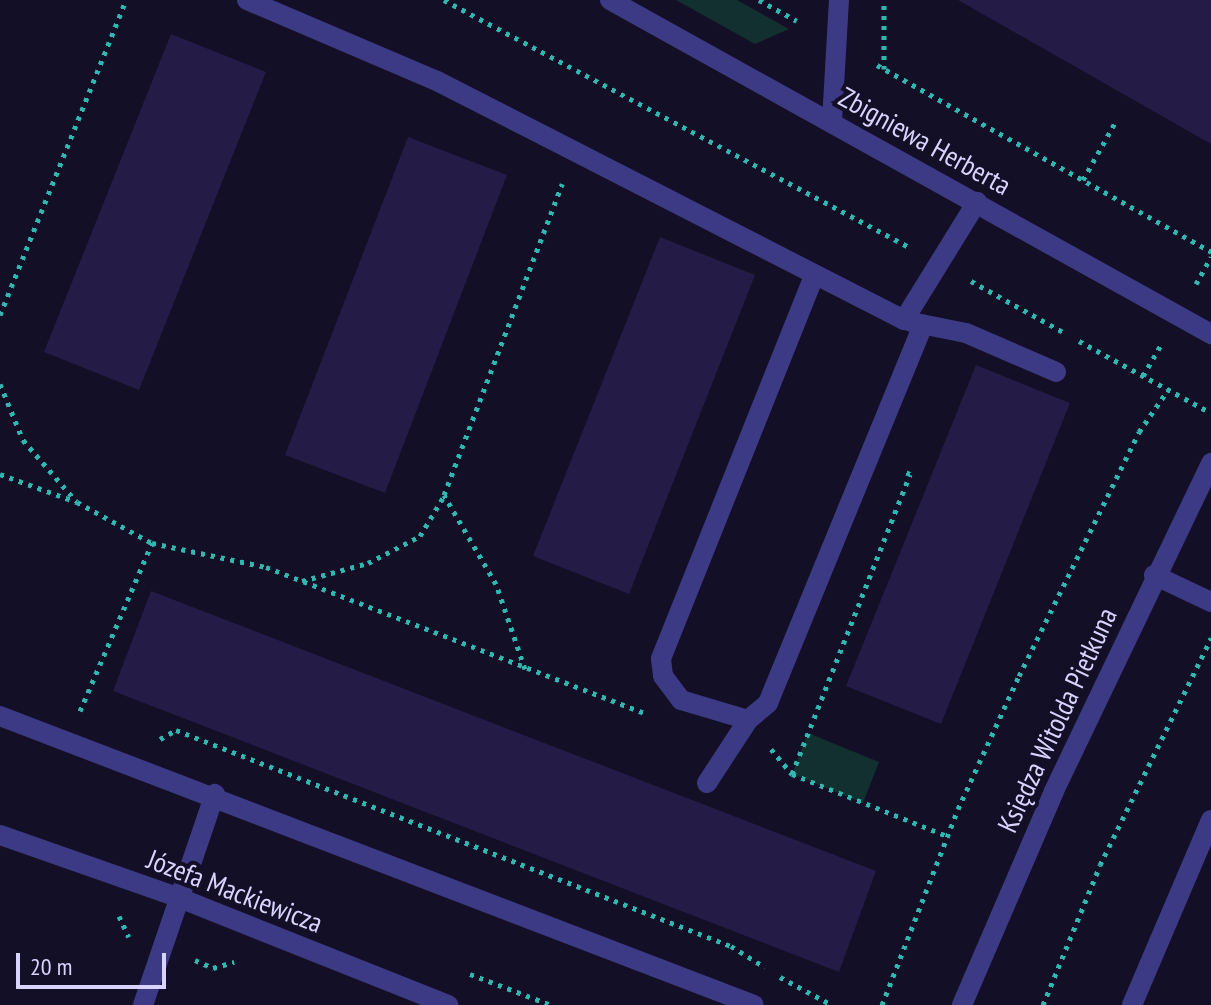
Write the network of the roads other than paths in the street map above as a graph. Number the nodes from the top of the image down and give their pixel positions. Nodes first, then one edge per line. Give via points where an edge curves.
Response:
1 (247, 0) edge
2 (610, 0) edge
3 (839, 0) edge
4 (832, 121) junction
5 (977, 202) junction
6 (814, 276) junction
7 (914, 322) junction
8 (1211, 334) edge
9 (1056, 372) dead end
10 (1211, 463) edge
11 (1154, 575) junction
12 (1211, 602) edge
13 (0, 716) edge
14 (748, 720) junction
15 (707, 783) dead end
16 (215, 794) junction
17 (1211, 820) edge
18 (0, 835) edge
19 (177, 897) junction
20 (143, 1005) edge
21 (448, 1005) edge
22 (754, 1005) edge
23 (962, 1005) edge
24 (1132, 1005) edge

1 - 6 street via 437,81
2 - 4 street, Zbigniewa Herberta
3 - 4 street
4 - 5 street, Zbigniewa Herberta
5 - 7 street
5 - 8 street, Zbigniewa Herberta
6 - 7 street
6 - 14 street via 661,659 663,676 681,700
7 - 9 street via 966,333
7 - 14 street via 869,457 768,703
10 - 11 street, Księdza Witolda Pietkuna
11 - 12 street
11 - 23 street, Księdza Witolda Pietkuna
13 - 16 street
14 - 15 street
16 - 19 street
16 - 22 street
17 - 24 street
18 - 19 street, Józefa Mackiewicza
19 - 20 street
19 - 21 street, Józefa Mackiewicza

